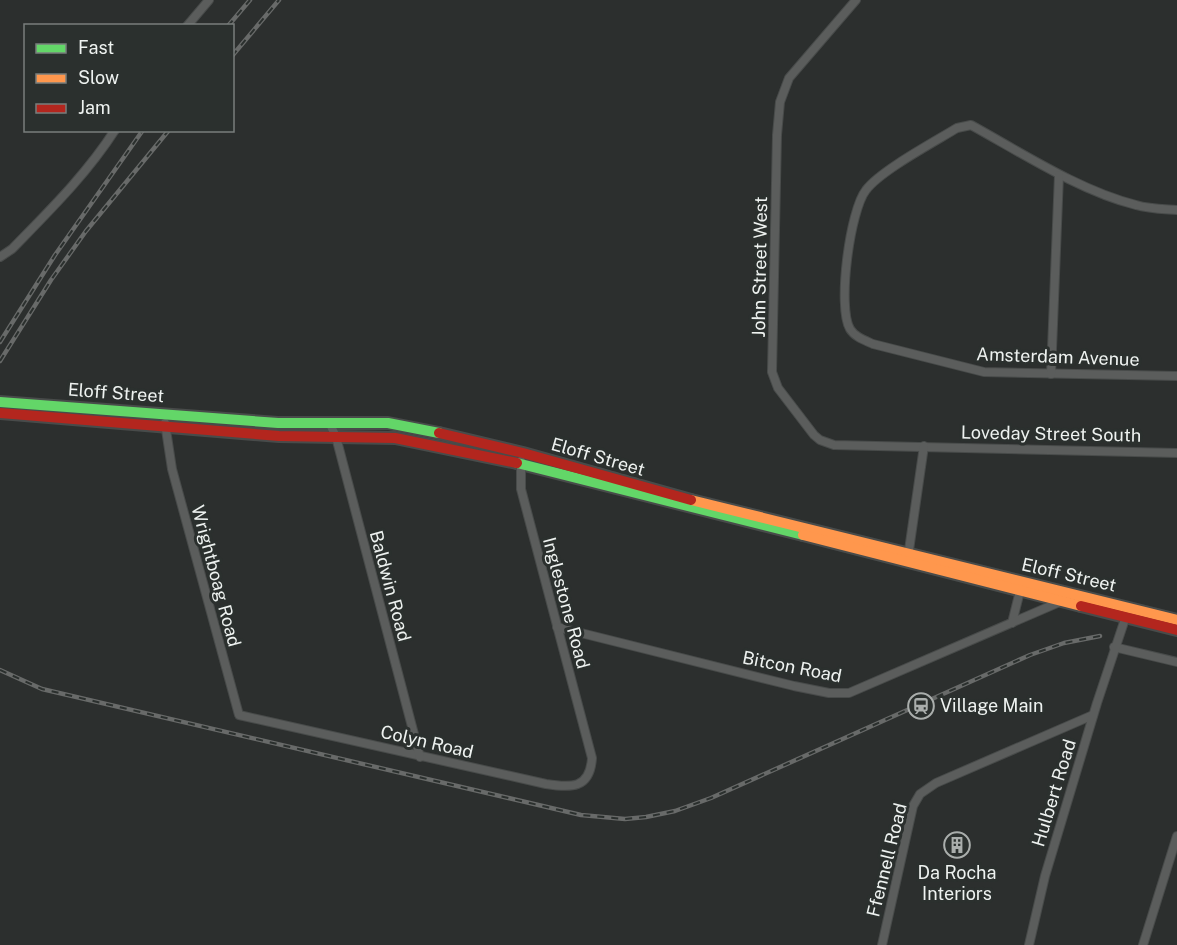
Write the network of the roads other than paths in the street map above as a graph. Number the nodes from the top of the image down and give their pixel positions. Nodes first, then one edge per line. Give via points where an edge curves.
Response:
1 (209, 0) edge
2 (856, 0) edge
3 (189, 24) edge
4 (114, 132) edge
5 (1059, 175) junction
6 (1177, 210) edge
7 (0, 257) edge
8 (1052, 374) junction
9 (1177, 376) edge
10 (0, 402) edge
11 (46, 411) junction
12 (0, 413) edge
13 (171, 413) junction
14 (246, 420) junction
15 (330, 424) junction
16 (170, 425) junction
17 (245, 433) junction
18 (336, 437) junction
19 (924, 446) junction
20 (1177, 453) edge
21 (522, 459) junction
22 (908, 557) junction
23 (1021, 587) junction
24 (1062, 601) junction
25 (1124, 611) junction
26 (1177, 620) edge
27 (1012, 623) junction
28 (557, 627) junction
29 (1177, 630) edge
30 (1114, 648) junction
31 (1177, 662) edge
32 (238, 715) joint
33 (1093, 715) junction
34 (420, 757) junction
35 (592, 758) joint
36 (1177, 836) edge
37 (882, 945) edge
38 (1029, 945) edge
39 (1143, 945) edge

1 - 3 street
2 - 19 street, John Street West via 794,72 780,102 772,372 778,388 814,435 827,444
4 - 7 street via 72,188
5 - 6 street via 1135,205
5 - 8 street
5 - 8 street, Amsterdam Avenue via 971,125 960,126 864,191 848,252 846,278 846,318 853,333 873,344 984,372
8 - 9 street, Amsterdam Avenue
10 - 11 street, Eloff Street
11 - 12 street, Eloff Street
11 - 13 street, Eloff Street
11 - 16 street, Eloff Street
13 - 14 street, Eloff Street
13 - 16 street, Wrightboag Road
14 - 15 street, Eloff Street
14 - 17 street
15 - 18 street, Baldwin Road
15 - 21 street, Eloff Street via 409,426
16 - 17 street, Eloff Street
16 - 32 street, Wrightboag Road via 168,445 179,494
17 - 18 street, Eloff Street
18 - 21 street, Eloff Street via 395,438
18 - 34 street, Baldwin Road
19 - 20 street, Loveday Street South
19 - 22 street
21 - 22 street, Eloff Street
21 - 28 street, Inglestone Road via 522,489
22 - 23 street, Eloff Street
23 - 24 street, Eloff Street
23 - 25 street, Eloff Street
23 - 27 street
24 - 25 street, Eloff Street
24 - 27 street, Bitcon Road
25 - 26 street, Eloff Street
25 - 29 street, Eloff Street
25 - 30 street, Hulbert Road
27 - 28 street, Bitcon Road via 841,694 794,686
28 - 35 street, Inglestone Road
30 - 31 street
30 - 33 street, Hulbert Road
32 - 34 street, Colyn Road
33 - 37 street, Ffennell Road via 936,783 920,794 913,806
33 - 38 street, Hulbert Road via 1045,876
34 - 35 street, Colyn Road via 563,786 583,782
36 - 39 street

